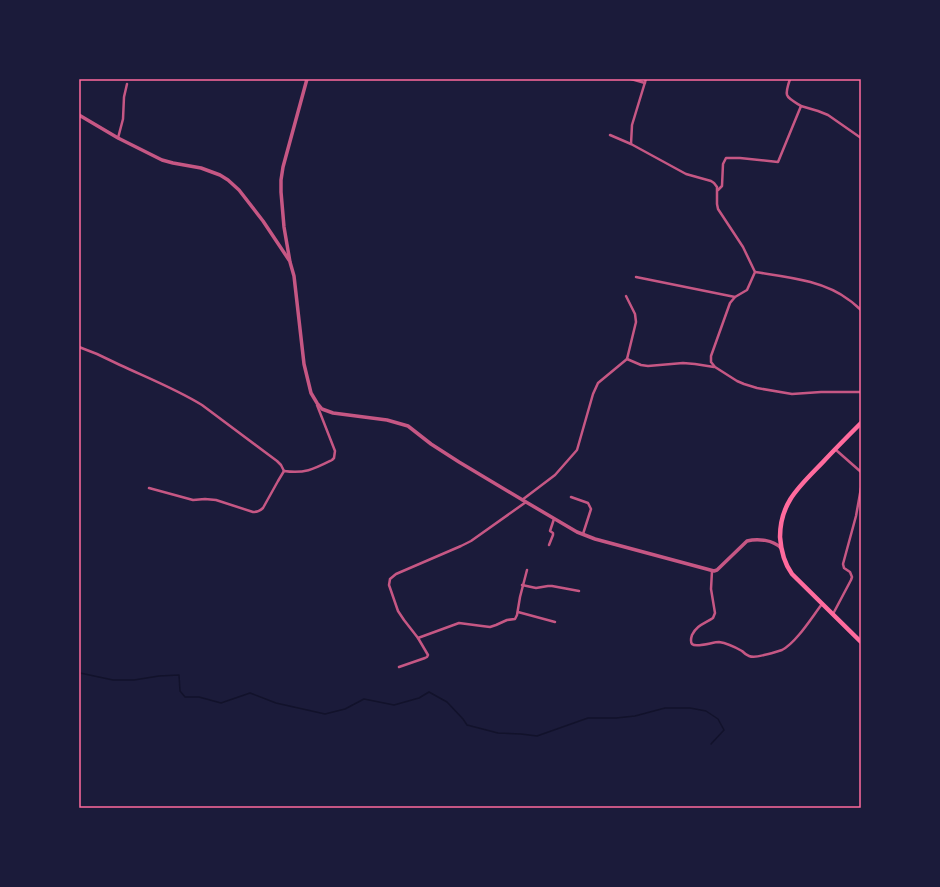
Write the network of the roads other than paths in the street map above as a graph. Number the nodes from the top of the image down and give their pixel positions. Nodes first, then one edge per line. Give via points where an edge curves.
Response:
1 (307, 79) edge
2 (631, 79) edge
3 (646, 79) edge
4 (790, 79) edge
5 (645, 83) junction
6 (127, 84) dead end
7 (801, 106) junction
8 (79, 115) edge
9 (610, 135) dead end
10 (118, 138) junction
11 (861, 138) edge
12 (631, 144) junction
13 (718, 191) junction
14 (290, 262) junction
15 (755, 272) junction
16 (636, 277) dead end
17 (626, 296) dead end
18 (735, 297) junction
19 (861, 310) edge
20 (79, 347) edge
21 (627, 359) junction
22 (714, 367) junction
23 (861, 392) edge
24 (317, 403) junction
25 (861, 423) edge
26 (835, 450) junction
27 (284, 471) junction
28 (861, 472) edge
29 (149, 488) dead end
30 (861, 488) edge
31 (571, 497) dead end
32 (524, 501) junction
33 (554, 519) junction
34 (583, 534) junction
35 (549, 545) dead end
36 (781, 548) junction
37 (527, 570) dead end
38 (712, 571) junction
39 (522, 585) junction
40 (579, 591) dead end
41 (822, 604) junction
42 (518, 612) junction
43 (833, 615) junction
44 (555, 622) dead end
45 (418, 638) junction
46 (861, 642) edge
47 (399, 667) dead end

1 - 14 street via 281,180 284,227
2 - 5 street
3 - 5 street
4 - 7 street via 787,96
5 - 12 street via 632,125
6 - 10 street
7 - 11 street via 828,115
7 - 13 street via 778,162 726,158 723,164 722,186
8 - 10 street
9 - 12 street
10 - 14 street via 162,160 201,168 234,184
12 - 13 street via 686,174 711,181
13 - 15 street via 718,209 743,247
14 - 24 street via 294,276 304,364 311,393
15 - 18 street via 747,290
15 - 19 street via 821,285 849,300
16 - 18 street
17 - 21 street via 636,317
18 - 22 street via 728,306 711,356
20 - 27 street via 202,405 277,461
21 - 22 street via 648,366 683,363
21 - 32 street via 595,388 579,445 574,454 555,475
22 - 23 street via 744,384 786,393
24 - 27 street via 335,451 334,458 307,471
24 - 32 street via 322,409 333,413 387,420 408,426 430,444
25 - 26 highway
26 - 28 street
26 - 36 highway via 796,491 785,508 780,529
27 - 29 street via 264,508 257,512 216,500 193,500
30 - 43 street via 843,564 852,577
31 - 34 street via 588,503 591,509
32 - 33 street
32 - 45 street via 471,541 390,579 388,585 398,611
33 - 34 street
33 - 35 street via 550,531 553,535
34 - 38 street
36 - 38 street via 772,542 747,541 717,570
36 - 41 highway via 784,562 792,574
37 - 39 street
38 - 41 street via 711,589 715,613 713,618 697,626 691,638 692,644 695,645 720,642 753,657 771,654 791,643
39 - 40 street via 536,588 552,586
39 - 42 street
41 - 43 highway
42 - 44 street
42 - 45 street via 515,618 493,626 459,623
43 - 46 highway
45 - 47 street via 428,656

